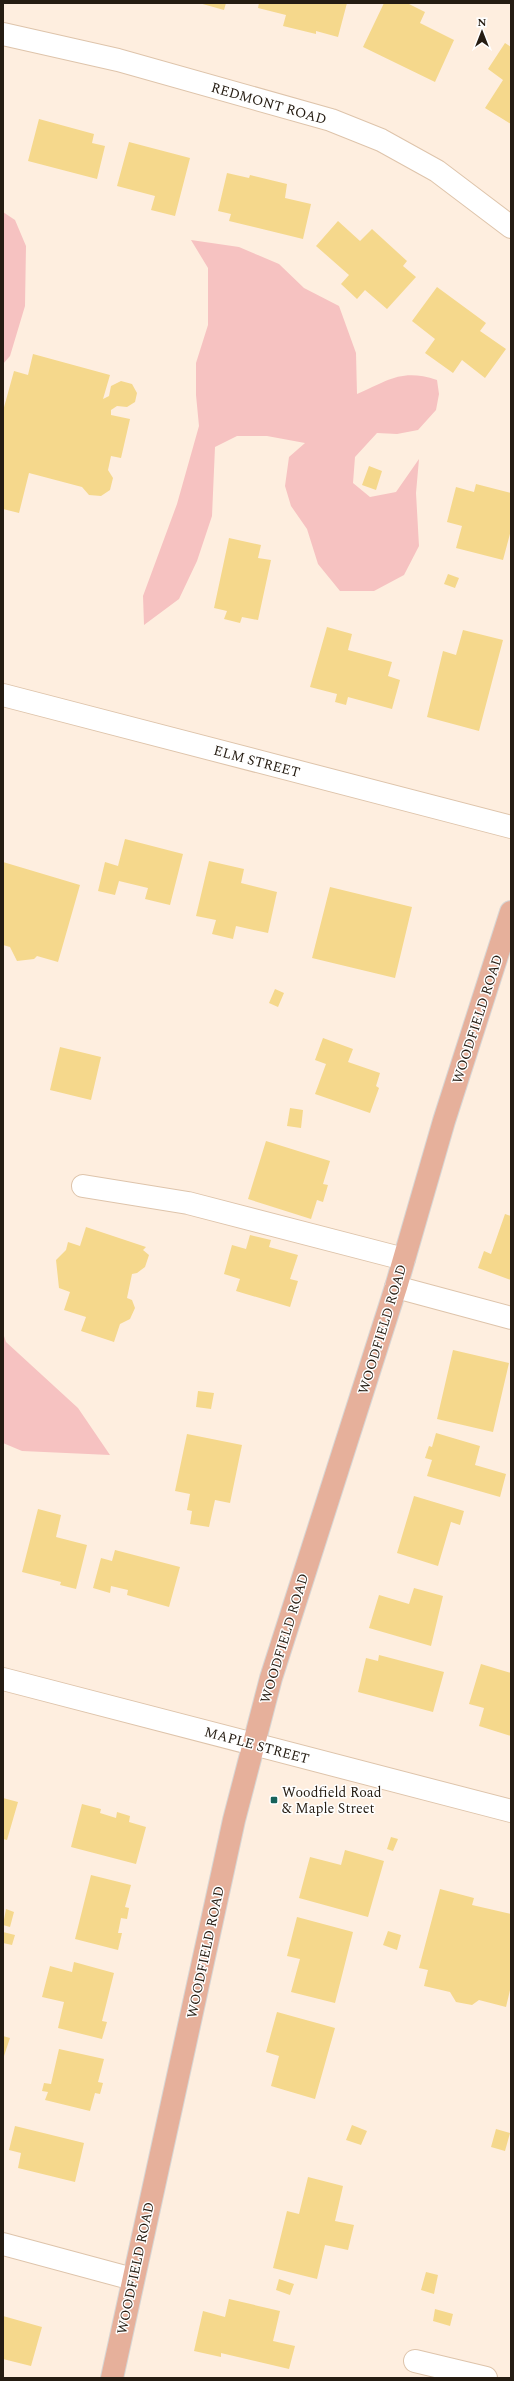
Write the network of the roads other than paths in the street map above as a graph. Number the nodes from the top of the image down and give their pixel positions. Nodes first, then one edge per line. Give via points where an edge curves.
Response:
1 (3, 34) edge
2 (511, 227) edge
3 (3, 695) edge
4 (511, 827) edge
5 (511, 912) edge
6 (83, 1186) dead end
7 (404, 1259) junction
8 (396, 1287) junction
9 (511, 1318) edge
10 (3, 1679) edge
11 (253, 1744) junction
12 (511, 1811) edge
13 (3, 2244) edge
14 (133, 2279) junction
15 (415, 2361) dead end
16 (112, 2378) edge
17 (486, 2378) edge

1 - 2 street, REDMONT ROAD via 118,60 331,120 381,140 437,171
3 - 4 street, ELM STREET
5 - 7 main road, WOODFIELD ROAD via 444,1121
6 - 7 street via 188,1203
7 - 8 main road, WOODFIELD ROAD
8 - 9 street
8 - 11 main road, WOODFIELD ROAD via 271,1678
10 - 11 street, MAPLE STREET
11 - 12 street, MAPLE STREET
11 - 14 main road, WOODFIELD ROAD
13 - 14 street
14 - 16 main road, WOODFIELD ROAD
15 - 17 street

